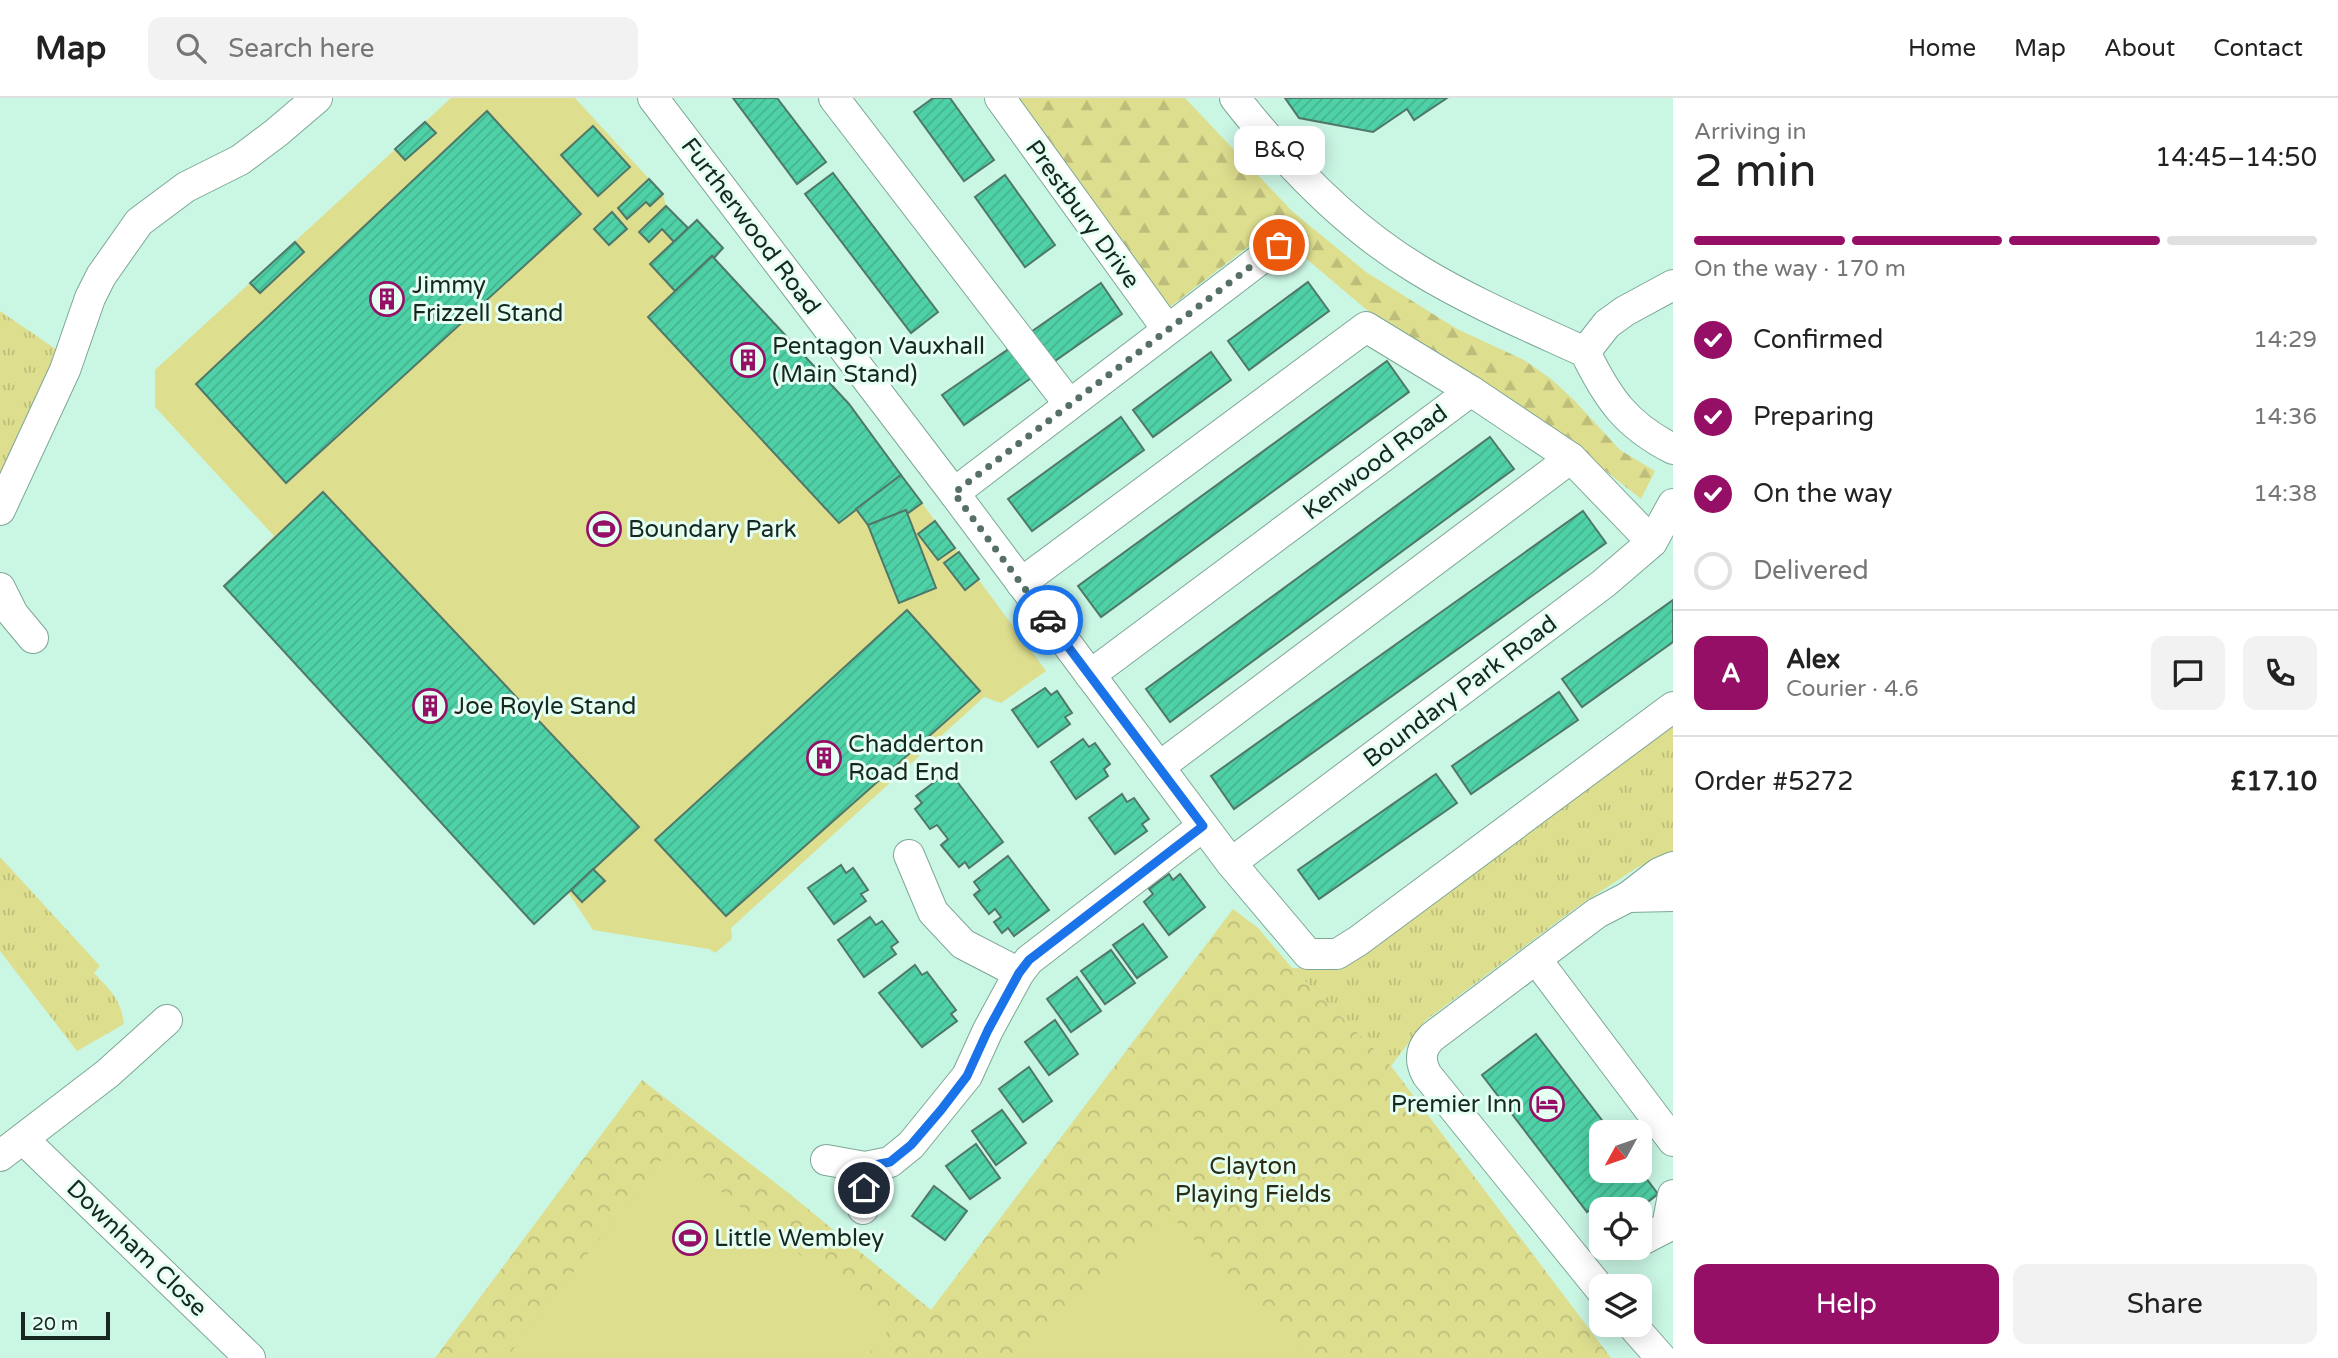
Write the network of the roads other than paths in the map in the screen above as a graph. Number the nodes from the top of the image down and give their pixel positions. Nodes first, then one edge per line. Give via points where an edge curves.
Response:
1 (317, 98) edge
2 (653, 98) edge
3 (834, 98) edge
4 (1000, 98) edge
5 (1235, 98) edge
6 (1279, 245) dead end
7 (1673, 285) edge
8 (1167, 329) junction
9 (1585, 352) junction
10 (1471, 391) junction
11 (1069, 404) junction
12 (1673, 449) edge
13 (1571, 458) junction
14 (954, 493) junction
15 (1672, 508) edge
16 (0, 510) edge
17 (1652, 542) junction
18 (1021, 583) junction
19 (0, 589) edge
20 (33, 638) dead end
21 (1090, 675) junction
22 (1673, 707) edge
23 (1159, 768) junction
24 (1203, 826) junction
25 (909, 855) dead end
26 (1231, 863) junction
27 (1673, 867) edge
28 (1673, 896) edge
29 (1628, 897) junction
30 (1535, 959) junction
31 (1019, 973) junction
32 (167, 1020) dead end
33 (1673, 1141) edge
34 (12, 1147) edge
35 (826, 1160) dead end
36 (864, 1167) junction
37 (1673, 1195) edge
38 (863, 1209) dead end
39 (1670, 1232) edge
40 (1652, 1239) edge
41 (1589, 1275) edge
42 (1643, 1337) edge
43 (250, 1358) edge
44 (1661, 1358) edge

1 - 16 street via 240,160 186,187 139,222 90,298 65,370
2 - 14 street, Furtherwood Road
3 - 11 street
4 - 8 street, Prestbury Drive
5 - 9 street via 1306,179 1377,242 1484,307
6 - 8 street
7 - 9 street via 1607,324
8 - 11 street
9 - 12 street via 1601,385 1631,423
10 - 13 street, Kenwood Road
10 - 18 street via 1366,327
10 - 21 street, Kenwood Road
11 - 14 street
13 - 17 street, Kenwood Road
13 - 23 street
14 - 18 street, Furtherwood Road
15 - 17 street, Boundary Park Road
17 - 26 street, Boundary Park Road via 1604,584
18 - 21 street, Furtherwood Road
19 - 20 street
21 - 23 street, Furtherwood Road
22 - 26 street, Furtherwood Road via 1337,954 1308,954
23 - 24 street, Furtherwood Road
24 - 26 street, Furtherwood Road
24 - 31 street via 1029,960
25 - 31 street via 933,912 963,944
27 - 29 street
28 - 29 street
29 - 30 street via 1597,913
30 - 33 street
30 - 41 street via 1423,1045 1421,1063
31 - 36 street via 967,1076 941,1110 890,1162
32 - 34 street via 107,1074
34 - 43 street, Downham Close
35 - 36 street
36 - 38 street
37 - 39 street
39 - 40 street
42 - 44 street

